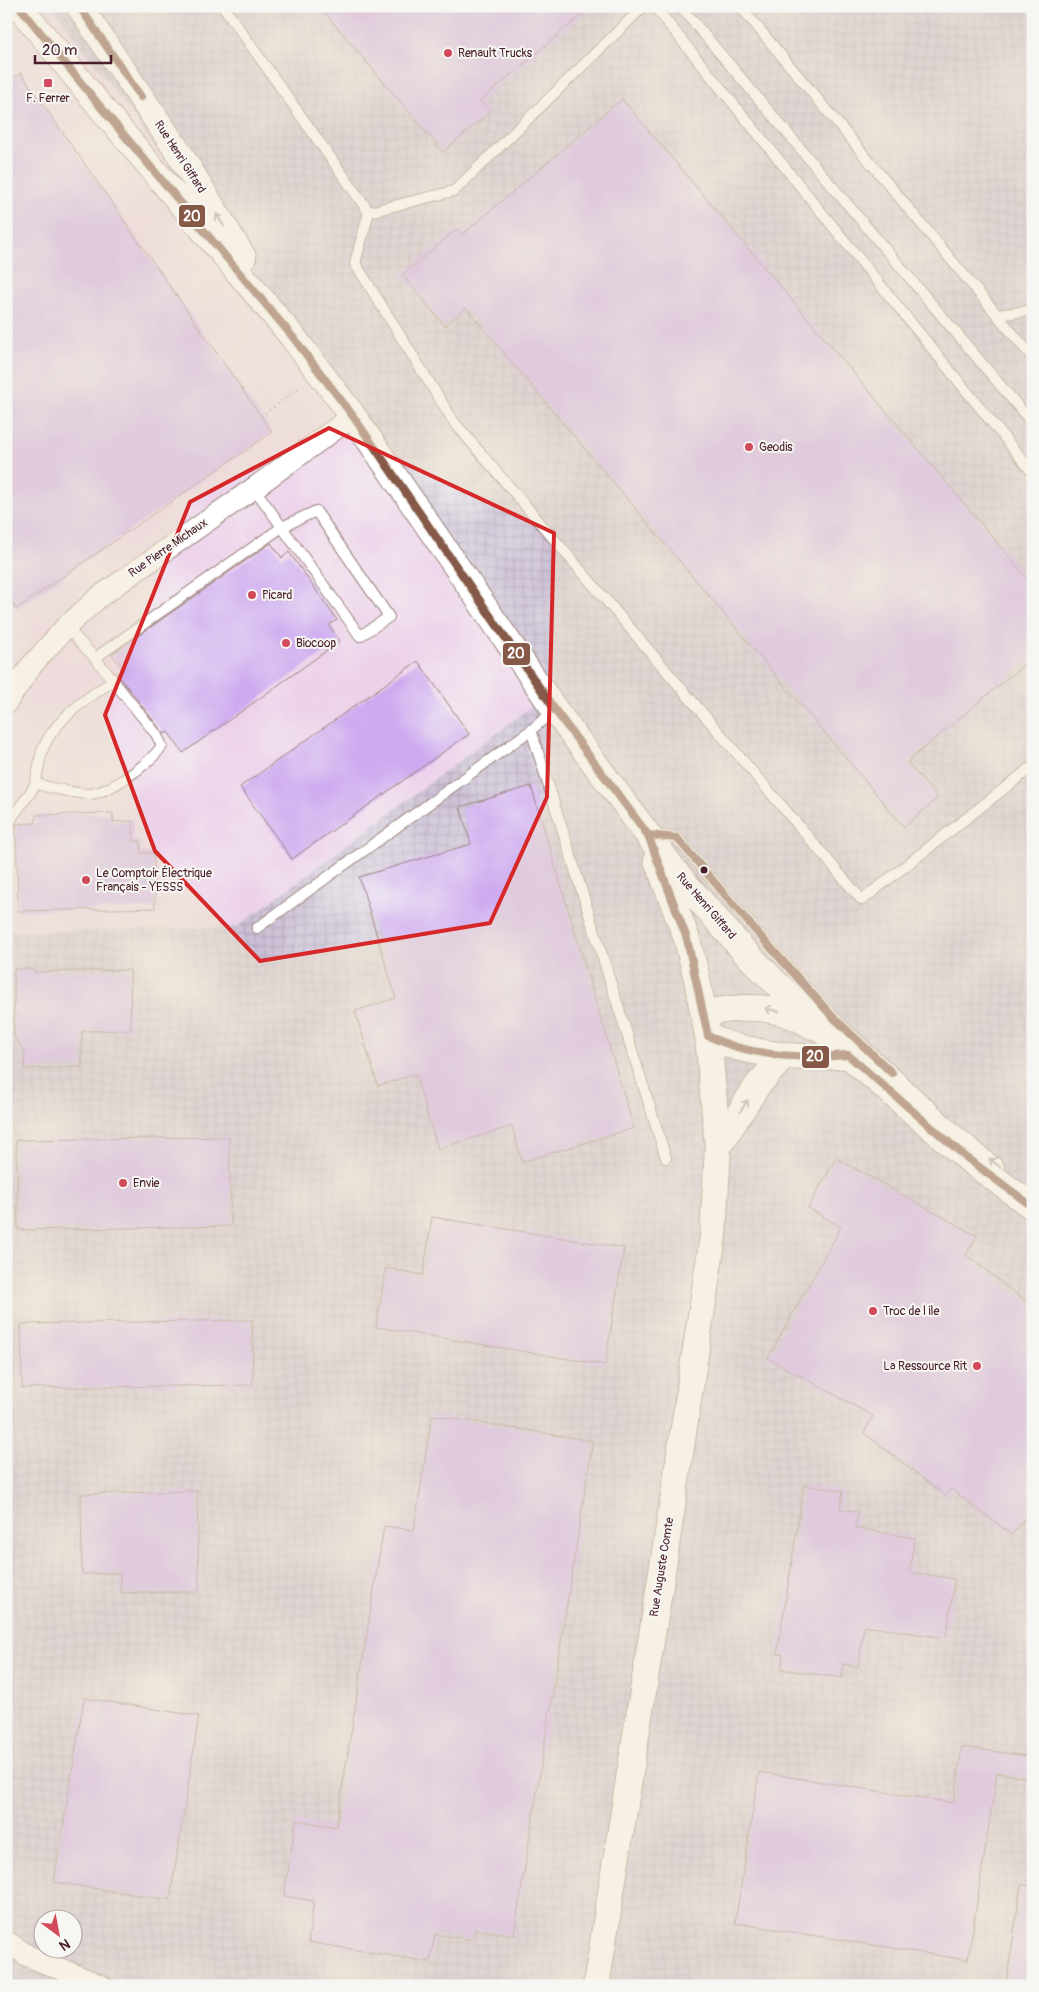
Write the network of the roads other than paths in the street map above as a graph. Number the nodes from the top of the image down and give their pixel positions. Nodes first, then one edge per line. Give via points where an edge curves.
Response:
1 (19, 6) edge
2 (79, 6) edge
3 (223, 6) edge
4 (644, 6) edge
5 (654, 6) edge
6 (680, 6) edge
7 (740, 6) edge
8 (368, 212) junction
9 (1033, 310) edge
10 (997, 316) junction
11 (292, 336) junction
12 (1033, 358) edge
13 (353, 416) junction
14 (1033, 424) edge
15 (1033, 473) edge
16 (254, 488) junction
17 (282, 527) junction
18 (66, 627) junction
19 (95, 658) junction
20 (113, 681) junction
21 (6, 703) edge
22 (555, 710) junction
23 (531, 730) junction
24 (1033, 766) edge
25 (35, 784) junction
26 (6, 828) edge
27 (648, 836) junction
28 (257, 928) dead end
29 (706, 1024) junction
30 (839, 1047) junction
31 (785, 1055) junction
32 (718, 1147) junction
33 (666, 1158) dead end
34 (1009, 1174) dead end
35 (1033, 1206) edge
36 (6, 1941) edge
37 (102, 1986) edge
38 (596, 1986) edge

1 - 11 street, Rue Henri Giffard
11 -> 2 street, Rue Henri Giffard via 179,153
3 - 8 lane
4 - 8 lane via 454,191
5 - 15 lane
6 - 14 lane
7 - 10 lane
8 - 24 lane via 356,263 454,422 862,900
9 - 10 lane
10 - 12 lane
11 - 13 street, Rue Henri Giffard
13 - 16 street, Rue Pierre Michaux
13 - 22 street, Rue Henri Giffard
16 - 17 lane
16 - 18 street, Rue Pierre Michaux via 99,597
17 - 17 lane via 360,636 389,617 316,511
17 - 19 lane
18 - 19 lane
18 - 21 street, Rue Pierre Michaux via 31,666
19 - 20 lane
20 - 25 lane via 80,702 64,719 45,745
20 - 25 lane via 156,734 162,746 155,756 107,790 89,794
22 - 23 lane
22 - 27 street, Rue Henri Giffard
23 - 28 lane
23 - 33 lane
25 - 26 lane
27 - 29 street, Rue Auguste Comte via 686,939
27 - 30 street, Rue Henri Giffard via 725,929
34 -> 27 lane via 832,1016 677,838
30 -> 29 street via 797,1017 768,1008 742,1007
29 - 31 street via 714,1040
29 - 32 street, Rue Auguste Comte
30 - 31 street via 810,1058
30 - 35 street via 967,1158
32 -> 31 street via 757,1086
32 - 38 street, Rue Auguste Comte via 713,1236
36 - 37 street via 28,1956

